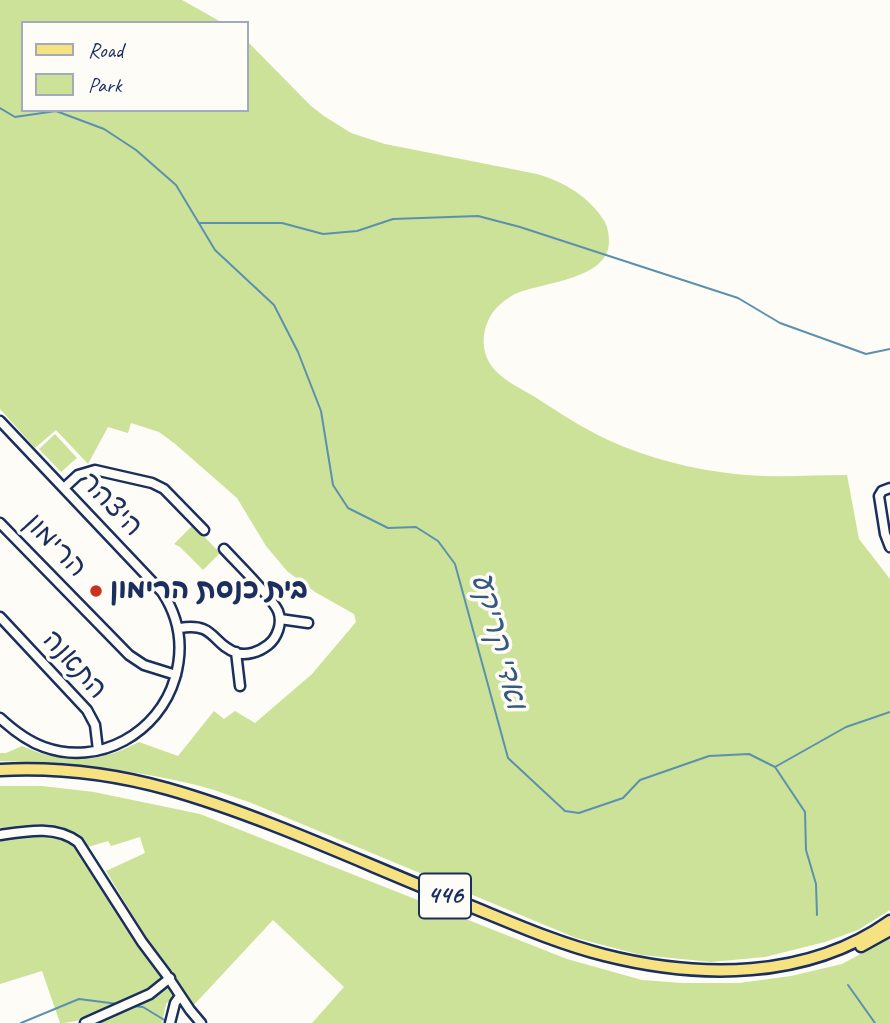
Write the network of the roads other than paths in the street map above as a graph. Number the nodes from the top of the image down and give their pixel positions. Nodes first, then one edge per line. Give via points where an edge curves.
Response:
1 (0, 421) edge
2 (64, 488) junction
3 (890, 488) edge
4 (0, 523) edge
5 (204, 530) dead end
6 (890, 547) edge
7 (224, 549) dead end
8 (0, 617) edge
9 (280, 620) junction
10 (308, 624) dead end
11 (180, 628) junction
12 (236, 653) junction
13 (176, 675) junction
14 (240, 686) dead end
15 (1, 722) edge
16 (98, 750) junction
17 (0, 770) edge
18 (0, 777) edge
19 (0, 835) edge
20 (890, 921) edge
21 (890, 930) edge
22 (170, 978) junction
23 (180, 996) junction
24 (85, 1023) edge
25 (170, 1023) edge
26 (201, 1023) edge

1 - 2 street, היצהר
2 - 5 street via 78,475 95,470 152,482
2 - 11 street, היצהר via 162,592
3 - 6 street via 879,496
4 - 13 street, הרימון via 129,654 144,665
7 - 9 street via 272,602
8 - 16 street, התאנה via 87,709 95,724
9 - 10 street
9 - 12 street via 269,645 252,653
11 - 12 street via 202,628
11 - 13 street
12 - 14 street
13 - 16 street via 163,706 147,726 116,746
15 - 16 street via 45,747
17 - 20 main road, 446 via 57,770 167,789 255,818 540,933 655,966 721,971 788,965 845,947
18 - 21 main road, 446 via 57,776 166,795 252,824 537,939 600,961 654,972 721,977 789,971 847,953
19 - 22 street via 62,832 79,842
22 - 23 street
22 - 24 street via 150,994
23 - 25 street
23 - 26 street

